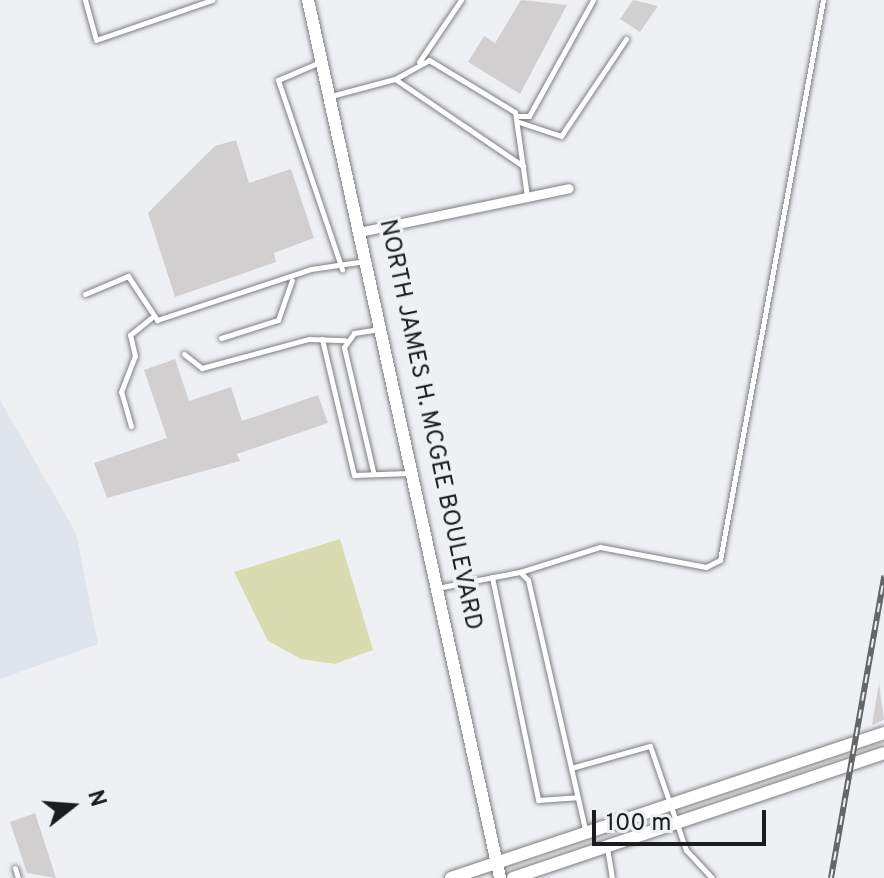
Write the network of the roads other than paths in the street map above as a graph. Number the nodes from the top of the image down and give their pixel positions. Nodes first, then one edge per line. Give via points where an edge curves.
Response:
1 (85, 0) edge
2 (212, 0) edge
3 (308, 0) edge
4 (461, 0) edge
5 (593, 0) edge
6 (823, 0) edge
7 (626, 39) dead end
8 (323, 62) junction
9 (419, 62) junction
10 (395, 79) junction
11 (331, 96) junction
12 (518, 119) junction
13 (524, 166) junction
14 (569, 188) dead end
15 (527, 197) junction
16 (364, 231) junction
17 (370, 259) junction
18 (342, 269) junction
19 (293, 279) junction
20 (85, 294) dead end
21 (151, 318) junction
22 (385, 328) junction
23 (221, 338) dead end
24 (322, 339) junction
25 (345, 340) junction
26 (184, 354) dead end
27 (131, 426) dead end
28 (373, 471) junction
29 (415, 472) junction
30 (520, 572) junction
31 (492, 577) junction
32 (442, 587) junction
33 (884, 733) edge
34 (884, 753) edge
35 (571, 768) junction
36 (577, 797) junction
37 (672, 805) junction
38 (674, 823) junction
39 (586, 833) junction
40 (607, 846) junction
41 (502, 861) junction
42 (15, 868) dead end
43 (516, 877) edge
44 (18, 878) edge
45 (451, 878) edge
46 (500, 878) edge
47 (612, 878) edge
48 (712, 878) edge

1 - 2 lane via 96,40
3 - 8 main road, NORTH JAMES H. MCGEE BOULEVARD
4 - 9 lane
5 - 12 lane via 529,116
6 - 30 lane via 720,560 706,567 600,547
7 - 12 lane via 561,136
8 - 11 main road, NORTH JAMES H. MCGEE BOULEVARD
8 - 18 lane via 278,80
9 - 10 lane
9 - 12 lane via 429,60
10 - 11 lane
10 - 13 lane
11 - 16 main road, NORTH JAMES H. MCGEE BOULEVARD
12 - 13 lane
13 - 15 lane
14 - 15 street
15 - 16 street
16 - 17 main road, NORTH JAMES H. MCGEE BOULEVARD
17 - 18 lane
17 - 22 main road, NORTH JAMES H. MCGEE BOULEVARD
18 - 19 lane via 311,269
19 - 21 lane
19 - 23 lane via 278,320
20 - 21 lane via 128,276
21 - 27 lane via 130,335 135,356 121,392
22 - 25 lane
22 - 29 main road, NORTH JAMES H. MCGEE BOULEVARD
24 - 25 lane
24 - 26 lane via 202,368
24 - 28 lane via 350,469 364,479
25 - 28 lane
28 - 29 lane
29 - 32 main road, NORTH JAMES H. MCGEE BOULEVARD
30 - 31 lane
30 - 35 lane
31 - 32 lane
31 - 36 lane via 538,800
32 - 41 main road, NORTH JAMES H. MCGEE BOULEVARD
33 - 37 main road
34 - 38 main road
35 - 36 lane
35 - 37 lane via 650,746
36 - 39 lane
37 - 38 lane
37 - 39 main road
38 - 40 main road
38 - 48 lane
39 - 41 main road
40 - 43 main road
40 - 47 lane
41 - 43 main road
41 - 45 main road
41 - 46 main road, NORTH JAMES H. MCGEE BOULEVARD
42 - 44 lane

